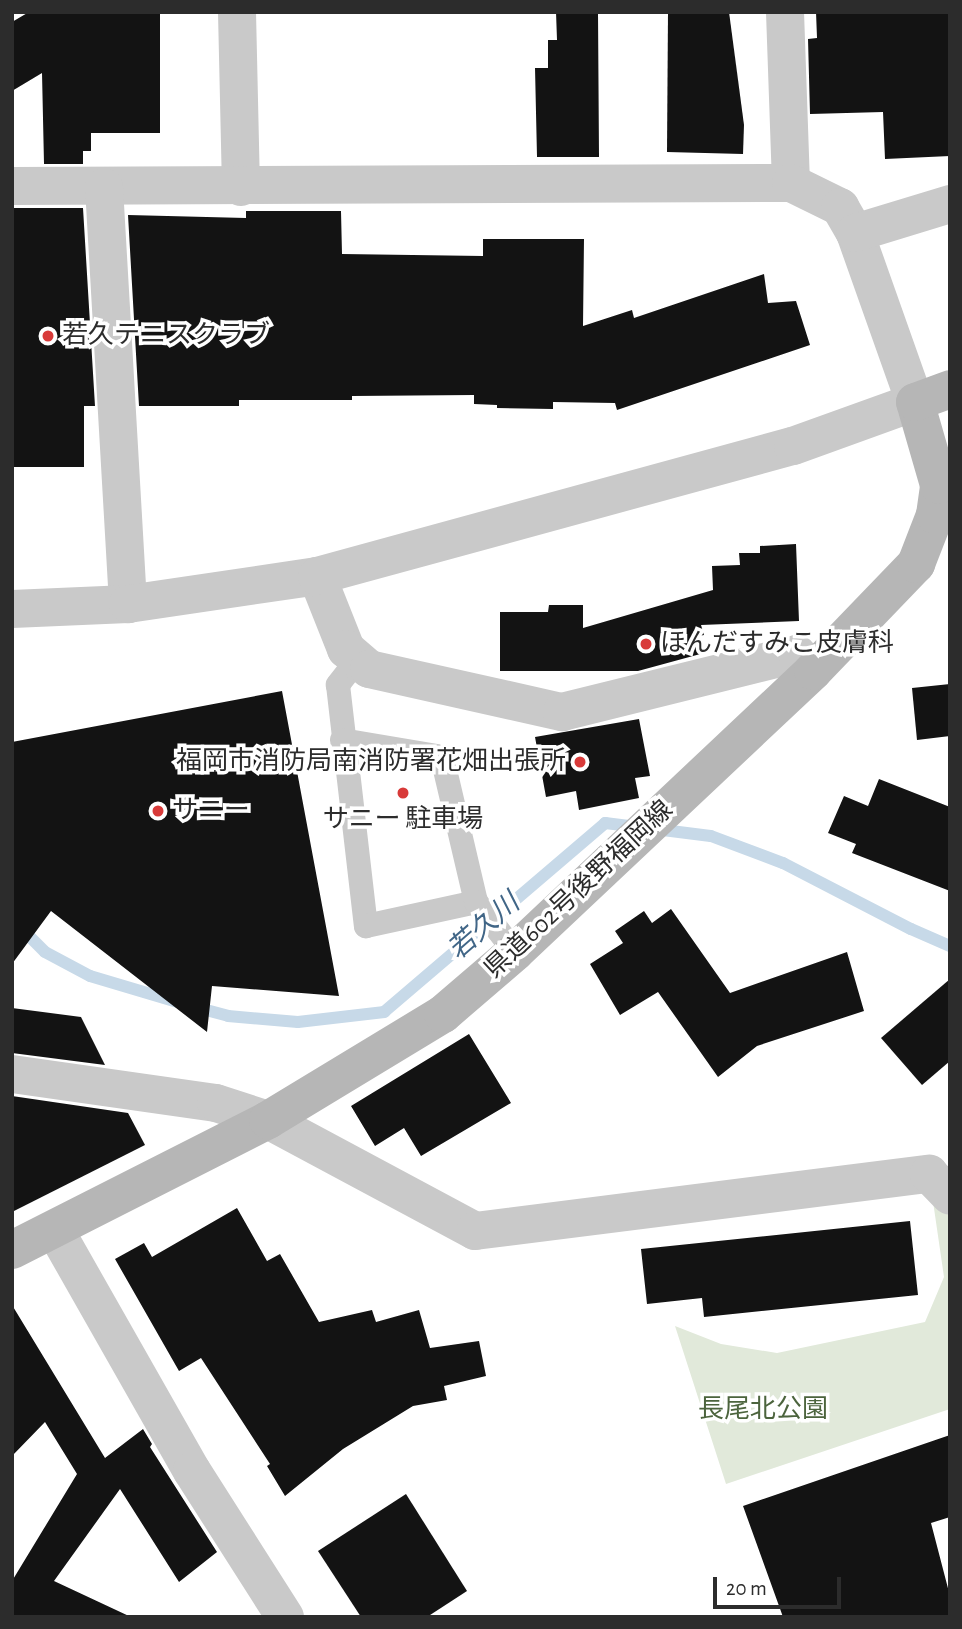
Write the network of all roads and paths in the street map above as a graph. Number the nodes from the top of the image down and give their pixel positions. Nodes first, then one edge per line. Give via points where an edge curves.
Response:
1 (237, 12) edge
2 (785, 12) edge
3 (791, 183) junction
4 (12, 186) edge
5 (104, 187) junction
6 (241, 187) junction
7 (950, 204) edge
8 (855, 233) junction
9 (933, 396) edge
10 (317, 576) junction
11 (128, 604) junction
12 (12, 610) edge
13 (358, 659) junction
14 (813, 671) junction
15 (342, 740) junction
16 (476, 902) junction
17 (515, 951) junction
18 (12, 1074) edge
19 (268, 1120) junction
20 (950, 1196) edge
21 (55, 1230) junction
22 (12, 1250) edge
23 (285, 1617) edge

1 - 6 street
2 - 3 street
3 - 6 street
3 - 8 street via 840,207
4 - 5 street
5 - 6 street
5 - 11 street
7 - 8 street
8 - 9 street
9 - 10 street via 793,446
9 - 14 main road, 県道602号後野福岡線 via 939,485 935,514 916,564
10 - 11 street
10 - 13 street via 346,649
11 - 12 street
13 - 14 street via 369,669 562,712 797,654
13 - 15 lane via 338,685
14 - 17 main road, 県道602号後野福岡線
15 - 16 lane via 442,757
15 - 16 lane via 366,926
16 - 17 lane
17 - 19 main road, 県道602号後野福岡線 via 443,1014
18 - 19 street via 216,1103
19 - 20 street via 475,1231 929,1174
19 - 21 main road, 県道602号後野福岡線
21 - 22 main road, 県道602号後野福岡線
21 - 23 street via 192,1471

